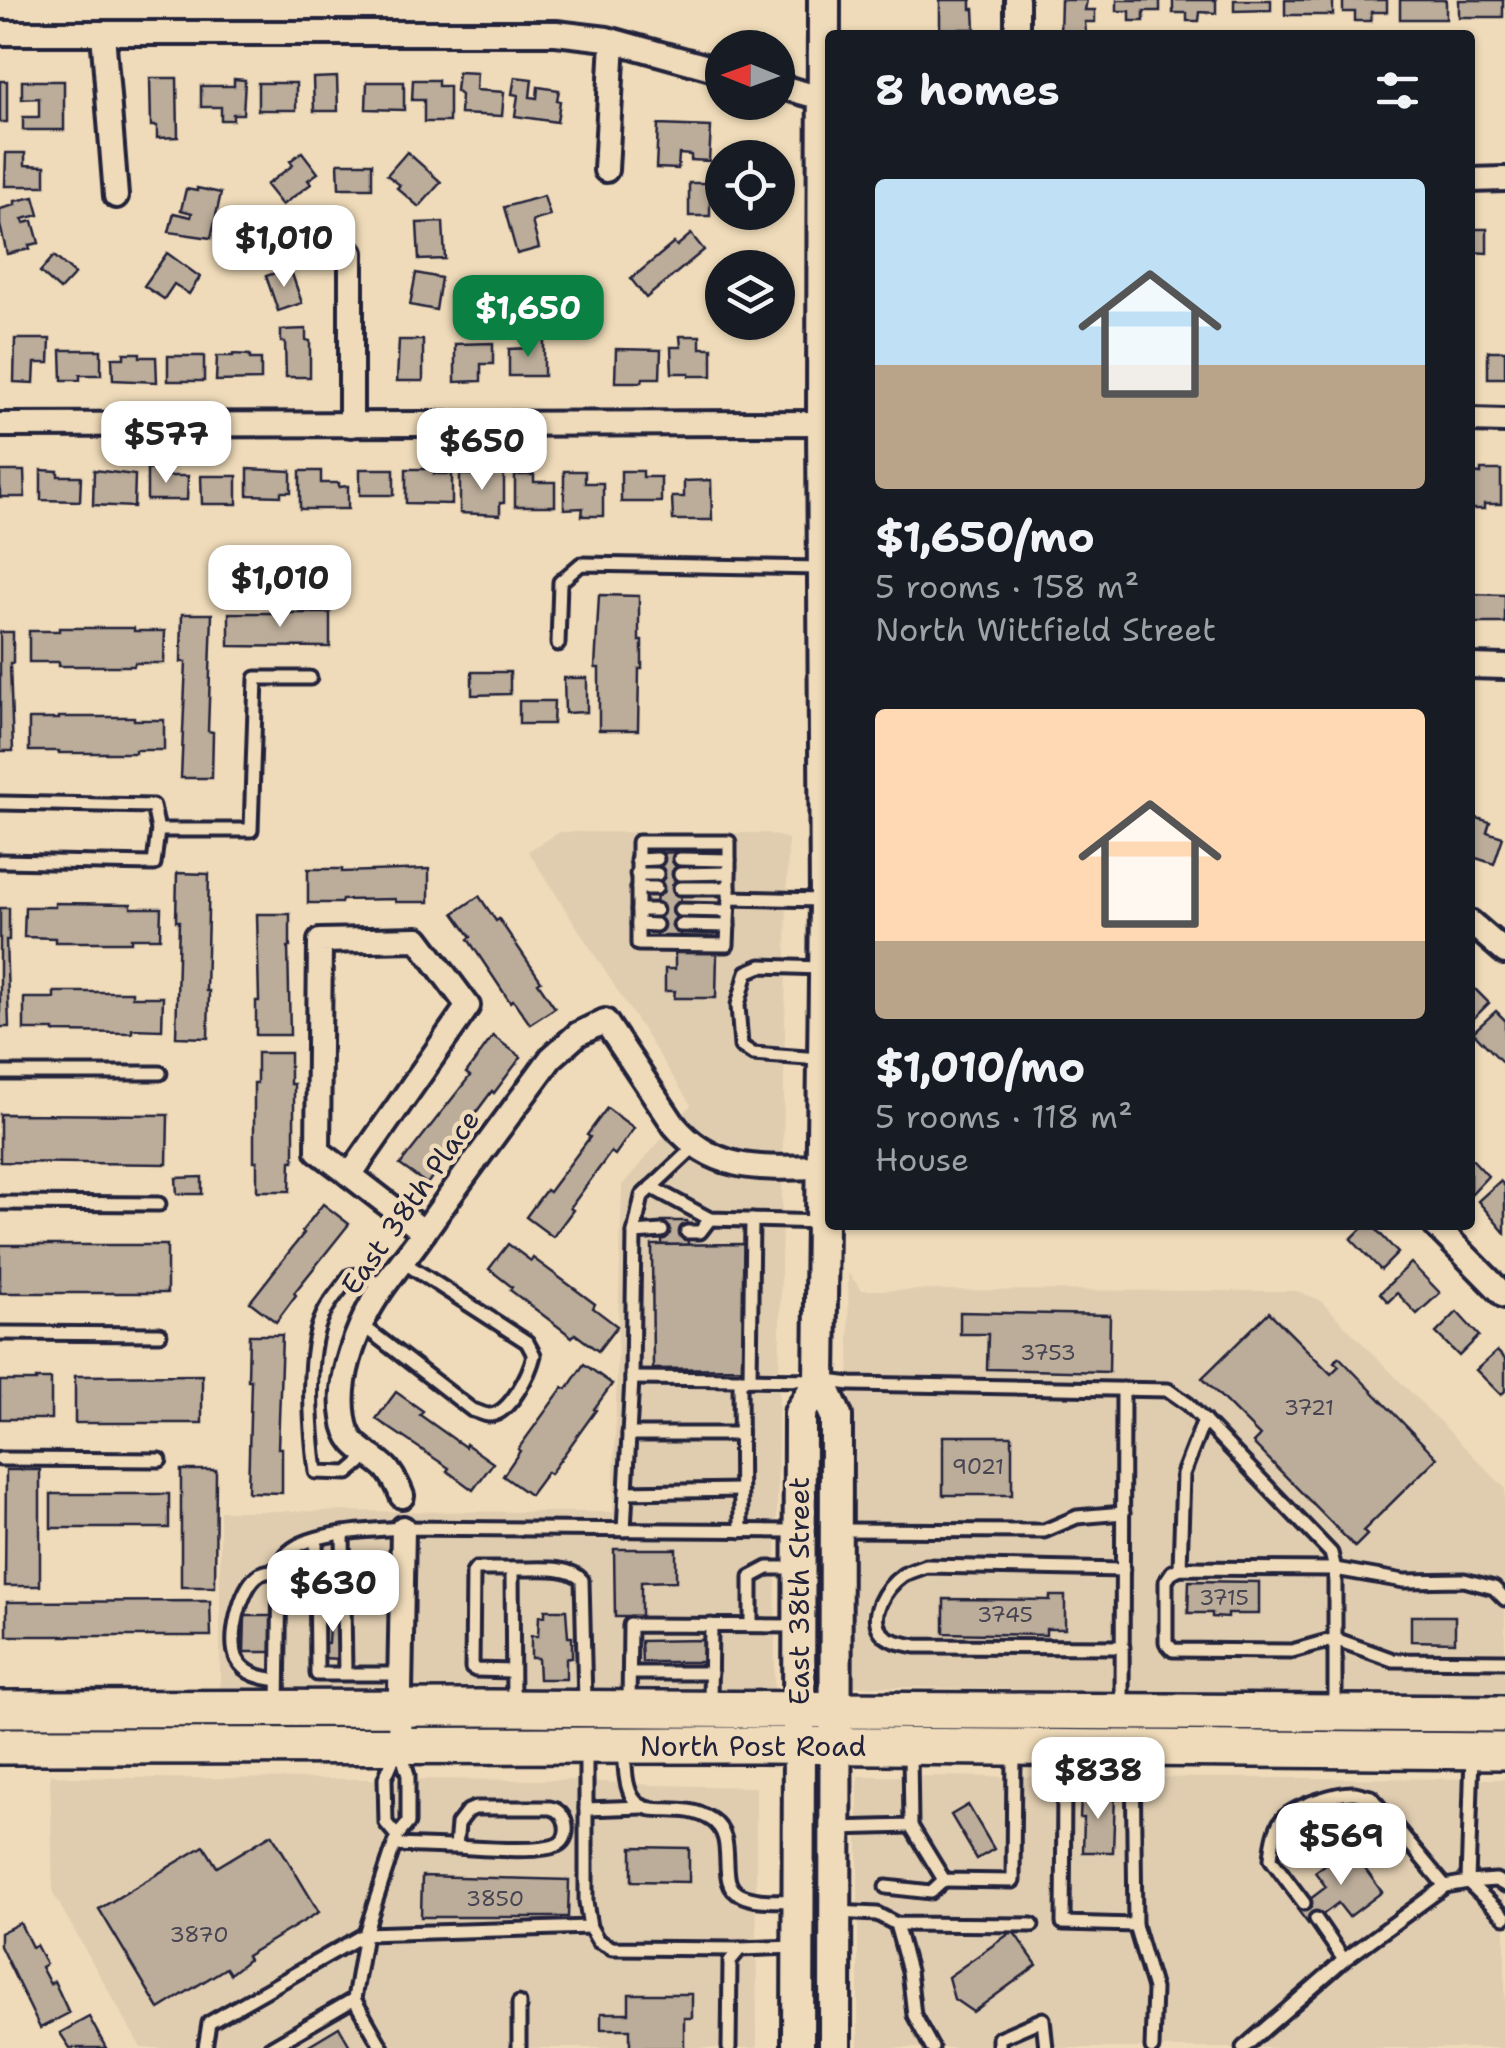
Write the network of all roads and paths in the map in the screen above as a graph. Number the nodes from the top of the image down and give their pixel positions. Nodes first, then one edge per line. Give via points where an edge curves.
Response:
1 (824, 0) edge
2 (1017, 0) edge
3 (1016, 30) edge
4 (0, 33) edge
5 (104, 33) junction
6 (612, 41) junction
7 (705, 66) edge
8 (795, 90) edge
9 (825, 98) junction
10 (606, 170) dead end
11 (1505, 179) edge
12 (1475, 180) edge
13 (116, 196) dead end
14 (351, 252) dead end
15 (1475, 420) edge
16 (1505, 421) edge
17 (823, 423) junction
18 (0, 425) edge
19 (351, 425) junction
20 (824, 568) junction
21 (558, 644) dead end
22 (825, 651) edge
23 (1475, 666) edge
24 (1505, 666) edge
25 (310, 678) dead end
26 (0, 803) edge
27 (158, 830) junction
28 (657, 859) dead end
29 (680, 859) dead end
30 (638, 860) junction
31 (0, 861) edge
32 (729, 866) junction
33 (638, 874) junction
34 (680, 874) dead end
35 (638, 888) junction
36 (680, 888) dead end
37 (729, 899) junction
38 (825, 900) edge
39 (638, 910) junction
40 (656, 910) dead end
41 (680, 910) dead end
42 (638, 924) junction
43 (656, 925) dead end
44 (680, 925) dead end
45 (728, 926) junction
46 (1475, 926) edge
47 (1505, 952) edge
48 (825, 968) joint
49 (824, 1060) junction
50 (0, 1073) edge
51 (160, 1073) dead end
52 (696, 1146) junction
53 (822, 1168) junction
54 (350, 1174) junction
55 (651, 1187) junction
56 (0, 1203) edge
57 (159, 1204) dead end
58 (710, 1219) junction
59 (752, 1220) junction
60 (822, 1222) junction
61 (1440, 1230) edge
62 (424, 1232) junction
63 (634, 1232) junction
64 (662, 1232) dead end
65 (687, 1232) dead end
66 (403, 1262) junction
67 (384, 1287) junction
68 (1505, 1296) edge
69 (362, 1325) junction
70 (0, 1334) edge
71 (160, 1334) dead end
72 (632, 1378) junction
73 (745, 1379) junction
74 (820, 1380) junction
75 (1123, 1389) junction
76 (1204, 1420) junction
77 (629, 1434) junction
78 (740, 1434) junction
79 (368, 1456) junction
80 (0, 1459) edge
81 (160, 1460) dead end
82 (740, 1490) junction
83 (626, 1492) junction
84 (402, 1496) dead end
85 (1122, 1512) junction
86 (403, 1528) junction
87 (624, 1530) junction
88 (836, 1530) junction
89 (741, 1531) junction
90 (799, 1531) junction
91 (344, 1533) junction
92 (316, 1539) junction
93 (799, 1568) junction
94 (1180, 1568) junction
95 (512, 1569) junction
96 (1335, 1569) junction
97 (280, 1570) junction
98 (1122, 1570) junction
99 (1505, 1599) edge
100 (660, 1625) junction
101 (685, 1625) junction
102 (711, 1625) junction
103 (751, 1625) junction
104 (799, 1626) junction
105 (1335, 1639) junction
106 (685, 1640) dead end
107 (660, 1641) dead end
108 (1122, 1647) junction
109 (1505, 1661) edge
110 (512, 1671) junction
111 (630, 1672) junction
112 (710, 1673) junction
113 (337, 1685) junction
114 (400, 1691) junction
115 (278, 1694) junction
116 (0, 1709) edge
117 (513, 1709) junction
118 (586, 1709) junction
119 (630, 1709) junction
120 (710, 1710) junction
121 (798, 1710) junction
122 (835, 1710) junction
123 (1122, 1711) junction
124 (1335, 1713) junction
125 (1488, 1714) edge
126 (0, 1746) edge
127 (400, 1746) junction
128 (586, 1746) junction
129 (626, 1746) junction
130 (799, 1746) junction
131 (835, 1746) junction
132 (910, 1746) junction
133 (1014, 1747) junction
134 (1081, 1747) junction
135 (1134, 1748) junction
136 (1336, 1750) junction
137 (1488, 1751) edge
138 (643, 1807) junction
139 (586, 1809) junction
140 (911, 1826) junction
141 (836, 1828) junction
142 (396, 1840) junction
143 (456, 1847) junction
144 (944, 1880) junction
145 (1468, 1882) junction
146 (1505, 1885) edge
147 (1446, 1886) junction
148 (886, 1887) dead end
149 (799, 1901) junction
150 (1304, 1903) dead end
151 (836, 1912) junction
152 (1505, 1917) edge
153 (1316, 1920) dead end
154 (896, 1924) junction
155 (1135, 1924) junction
156 (1032, 1925) dead end
157 (590, 1927) junction
158 (366, 1934) junction
159 (798, 1946) junction
160 (740, 1948) junction
161 (1344, 1960) junction
162 (354, 1999) junction
163 (519, 2002) dead end
164 (204, 2048) edge
165 (270, 2048) edge
166 (382, 2048) edge
167 (519, 2048) edge
168 (729, 2048) edge
169 (798, 2048) edge
170 (836, 2048) edge
171 (932, 2048) edge
172 (999, 2048) edge
173 (1046, 2048) edge
174 (1152, 2048) edge
175 (1243, 2048) edge

1 - 9 main road, East 38th Street
2 - 3 street
4 - 5 street
5 - 6 street via 556,33
5 - 13 street
6 - 7 street
6 - 10 street
8 - 9 street
9 - 17 main road, East 38th Street
11 - 12 street
14 - 19 street
15 - 16 street
17 - 19 street
17 - 20 main road, East 38th Street
18 - 19 street
20 - 21 lane via 581,564 560,582
20 - 22 main road, East 38th Street
23 - 24 street
25 - 27 lane via 256,678 251,830
26 - 27 lane via 153,806
27 - 31 lane via 154,864
28 - 30 lane
29 - 32 lane
30 - 32 lane via 638,842 729,842
30 - 33 lane
32 - 34 lane
32 - 37 lane
33 - 35 lane
33 - 35 lane via 657,881
35 - 39 lane
36 - 37 lane
37 - 38 lane
37 - 41 lane
37 - 45 lane
39 - 40 lane
39 - 42 lane
42 - 43 lane
42 - 45 lane via 638,944 728,945
44 - 45 lane
46 - 47 street
48 - 49 main road, East 38th Street
48 - 49 lane via 761,966 747,972 738,1005 741,1046 753,1054
49 - 53 main road, East 38th Street
50 - 51 lane
52 - 53 street via 735,1164
52 - 55 lane
52 - 62 street, East 38th Place via 668,1117 605,1021 551,1058
53 - 60 main road, East 38th Street
54 - 54 street via 318,1151 320,941 418,938 468,1006
54 - 62 street
55 - 58 lane
55 - 63 lane via 642,1196
56 - 57 lane
58 - 59 lane
58 - 65 lane via 700,1232
59 - 60 lane
59 - 73 lane
60 - 74 main road, East 38th Street
61 - 68 street
62 - 66 street, East 38th Place
63 - 64 lane
63 - 72 lane
66 - 67 street, East 38th Place
66 - 69 lane via 527,1342 534,1355 530,1372 504,1410 489,1415 472,1410
67 - 69 street, East 38th Place
67 - 79 lane via 350,1276 323,1314 312,1349 316,1472 348,1473
69 - 79 street, East 38th Place via 342,1403 348,1433
70 - 71 lane
72 - 73 lane
72 - 77 lane
73 - 74 lane
73 - 78 lane
74 - 75 lane
74 - 88 main road, East 38th Street via 836,1416
74 - 90 main road, East 38th Street via 800,1413
75 - 76 lane via 1168,1390
75 - 85 lane
76 - 94 lane via 1183,1474
76 - 96 lane via 1331,1553
77 - 78 lane
77 - 83 lane
78 - 82 lane
79 - 84 street, East 38th Place via 387,1470
80 - 81 lane
82 - 83 lane
82 - 89 lane
83 - 87 lane
85 - 88 lane via 1077,1517 1044,1530
85 - 98 lane
86 - 87 lane
86 - 91 lane
86 - 114 street
87 - 89 lane
88 - 122 main road, East 38th Street
89 - 90 lane
90 - 93 main road, East 38th Street
91 - 92 lane
91 - 113 lane
92 - 97 lane via 287,1553
92 - 113 lane via 316,1674
93 - 103 lane via 768,1568 751,1577
93 - 104 main road, East 38th Street
94 - 96 lane
94 - 105 lane via 1166,1582 1166,1642 1173,1650 1292,1652
95 - 110 lane
95 - 110 lane via 474,1573 472,1668
95 - 118 lane via 569,1571 582,1580
96 - 99 lane via 1404,1581 1464,1580 1494,1588
96 - 105 lane
97 - 115 lane
97 - 115 lane via 258,1574 248,1588 235,1641 246,1670
98 - 108 lane
98 - 108 lane via 926,1566 902,1576 880,1599 876,1614 884,1635 916,1646
100 - 101 lane
100 - 107 lane
100 - 111 lane via 630,1624
101 - 102 lane
101 - 106 lane
102 - 103 lane
102 - 112 lane
103 - 104 lane
104 - 121 main road, East 38th Street
105 - 109 lane via 1393,1660
105 - 124 lane
108 - 123 lane
110 - 117 lane
111 - 112 lane via 685,1667
111 - 119 lane
112 - 120 lane
113 - 114 main road, North Post Road
113 - 115 main road, North Post Road
114 - 117 main road, North Post Road
114 - 127 street
115 - 116 main road, North Post Road
117 - 118 main road, North Post Road
118 - 119 main road, North Post Road
119 - 120 main road, North Post Road
120 - 121 main road, North Post Road
121 - 122 main road, North Post Road
121 - 130 main road, East 38th Street
122 - 123 main road, North Post Road
122 - 131 main road, East 38th Street
123 - 124 main road, North Post Road
124 - 125 main road, North Post Road
124 - 136 lane
125 - 137 lane
126 - 127 main road, North Post Road
127 - 128 main road, North Post Road
127 - 142 lane via 408,1824
127 - 142 lane via 385,1778 386,1823
128 - 129 main road, North Post Road
128 - 139 lane
129 - 130 main road, North Post Road
129 - 138 lane via 624,1778
130 - 131 main road, North Post Road
130 - 149 main road, East 38th Street
131 - 132 main road, North Post Road
131 - 141 main road, East 38th Street
132 - 133 main road, North Post Road
132 - 140 lane
133 - 134 main road, North Post Road
133 - 144 lane via 1013,1881
134 - 135 main road, North Post Road
134 - 155 lane via 1064,1789 1063,1922
135 - 136 main road, North Post Road
135 - 155 lane
136 - 137 main road, North Post Road
137 - 145 lane
138 - 139 lane
138 - 149 lane via 689,1812 724,1831 728,1883 737,1894
139 - 157 lane
140 - 141 lane
140 - 144 lane
141 - 151 main road, East 38th Street
142 - 143 lane
142 - 158 lane
143 - 143 lane via 560,1844 565,1819 550,1808 475,1808 458,1824
144 - 148 lane via 931,1892
145 - 146 lane
145 - 147 lane
145 - 152 lane
147 - 150 lane via 1371,1797 1344,1794 1282,1820 1272,1845 1271,1859
147 - 161 lane
149 - 159 main road, East 38th Street
151 - 154 lane via 877,1914
151 - 170 main road, East 38th Street
153 - 161 lane
154 - 156 lane
154 - 171 lane via 914,2015
155 - 174 lane via 1154,1989
157 - 158 lane
157 - 160 lane via 612,1948
158 - 162 lane
158 - 164 lane via 210,2023
159 - 160 lane
159 - 169 main road, East 38th Street
160 - 168 lane via 730,1961
161 - 175 lane
162 - 165 lane
162 - 166 lane
163 - 167 lane
172 - 173 lane via 999,2038 1043,2019

